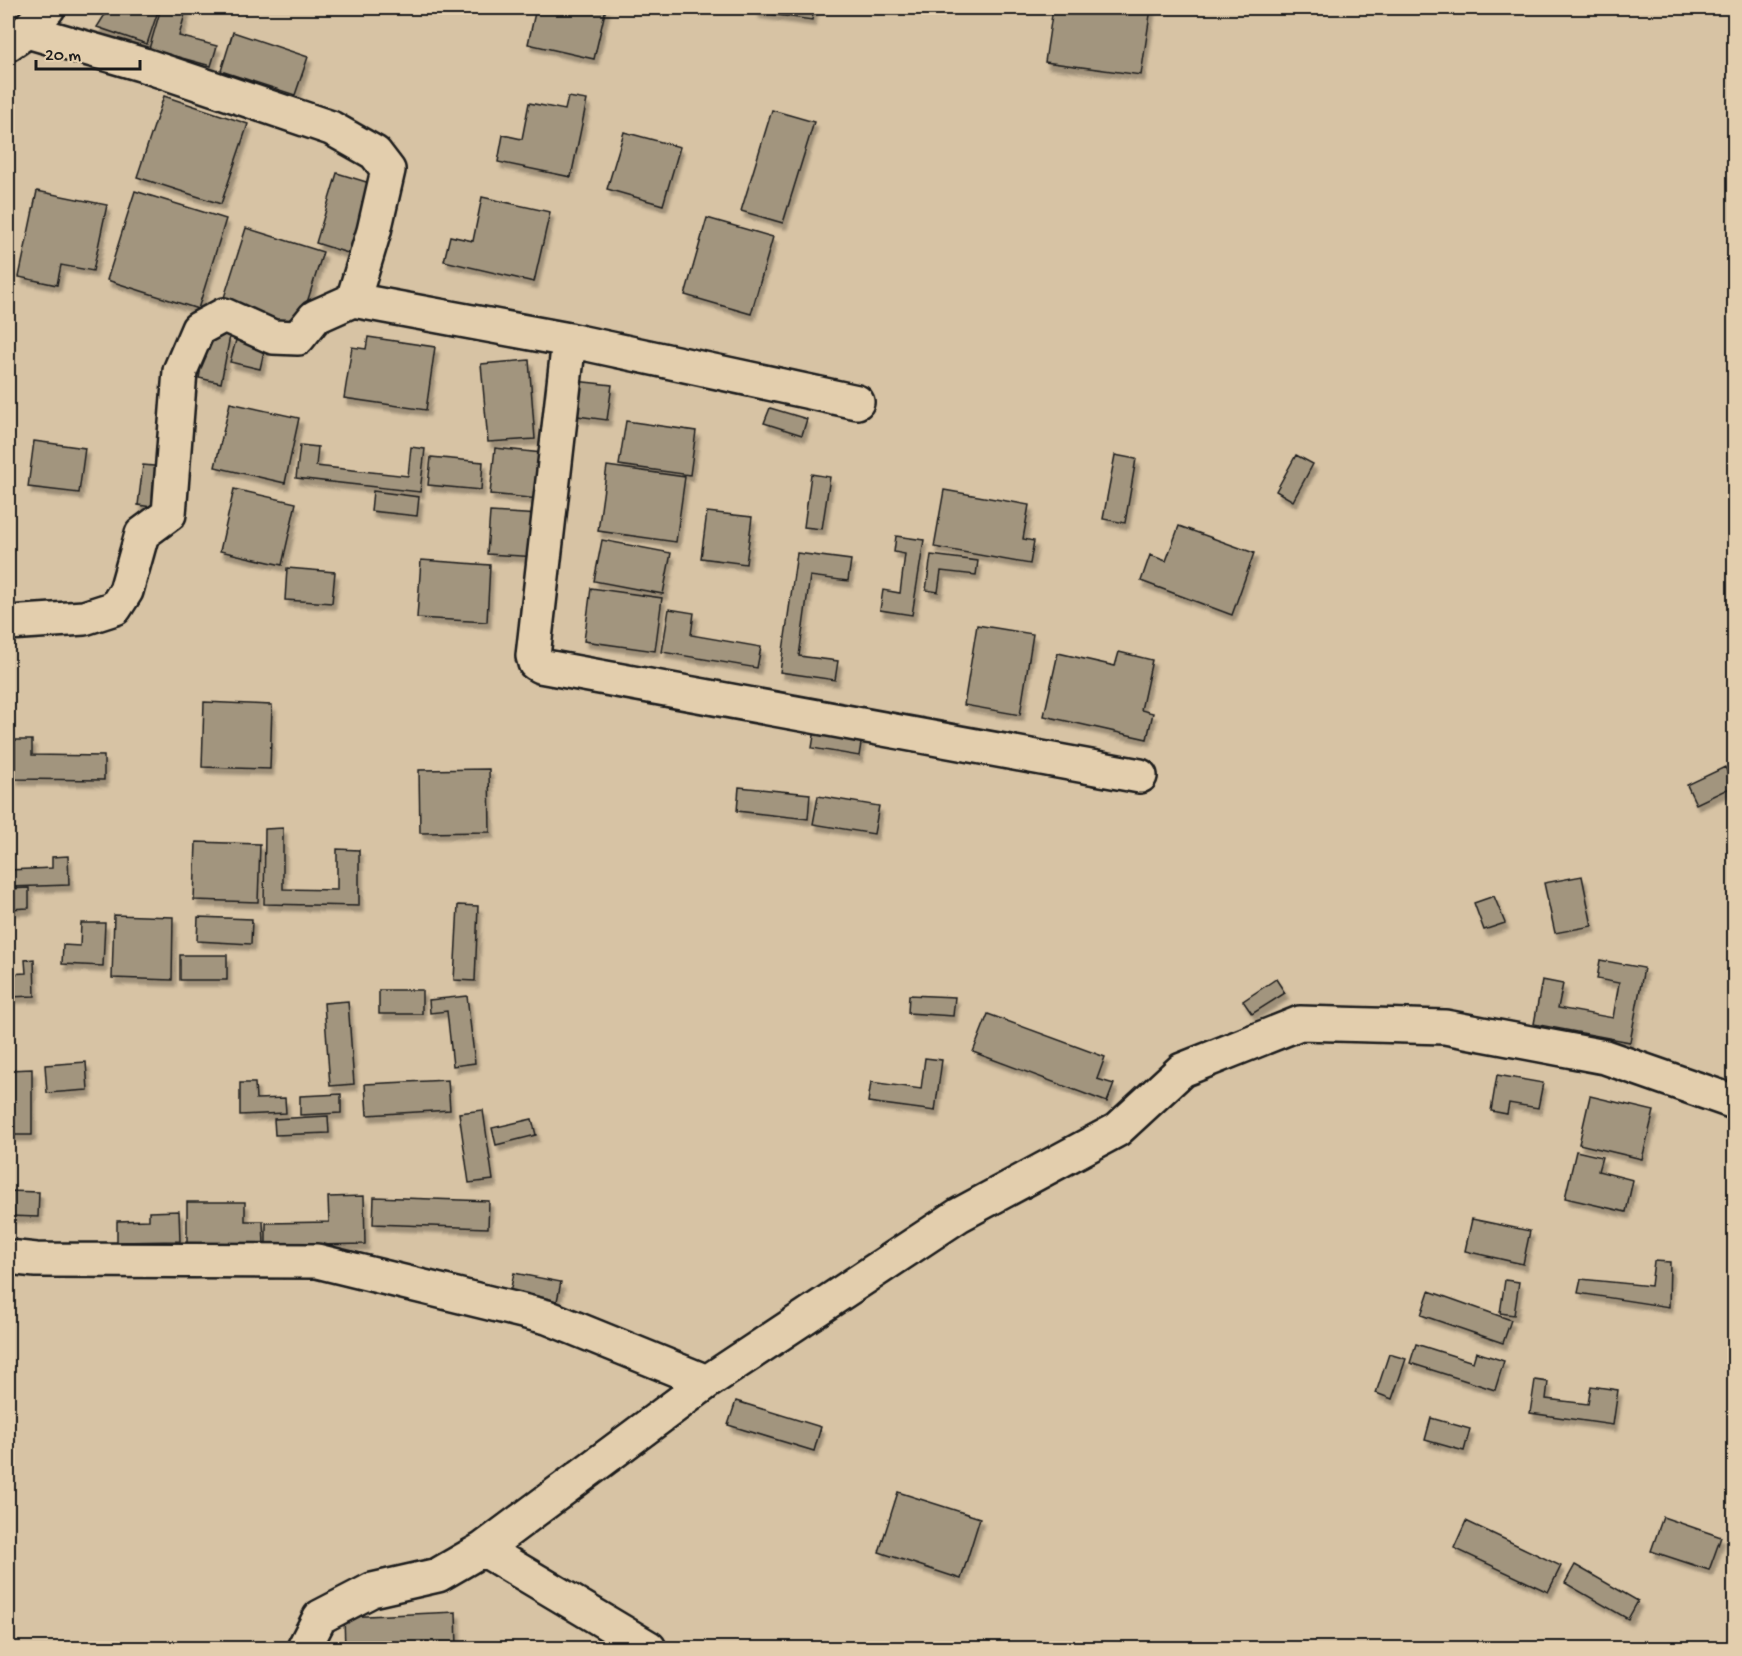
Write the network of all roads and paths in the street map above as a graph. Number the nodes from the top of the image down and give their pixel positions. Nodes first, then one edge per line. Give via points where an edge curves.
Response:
1 (28, 28) edge
2 (353, 300) junction
3 (569, 340) junction
4 (857, 402) dead end
5 (8, 623) edge
6 (1140, 776) dead end
7 (1734, 1102) edge
8 (8, 1257) edge
9 (707, 1382) junction
10 (483, 1549) junction
11 (304, 1648) edge
12 (649, 1648) edge

1 - 2 street via 331,128 375,153 388,170
2 - 3 street
2 - 5 street via 315,316 298,338 273,337 224,315 198,329 180,371 169,514 142,534 126,591 114,608 84,618
3 - 4 street
3 - 6 street via 535,663
7 - 9 street via 1605,1057 1445,1027 1300,1023 1182,1070 1117,1130 959,1215
8 - 9 street via 317,1261 547,1317
9 - 10 street
10 - 11 street via 438,1575 372,1590 320,1617
10 - 12 street

